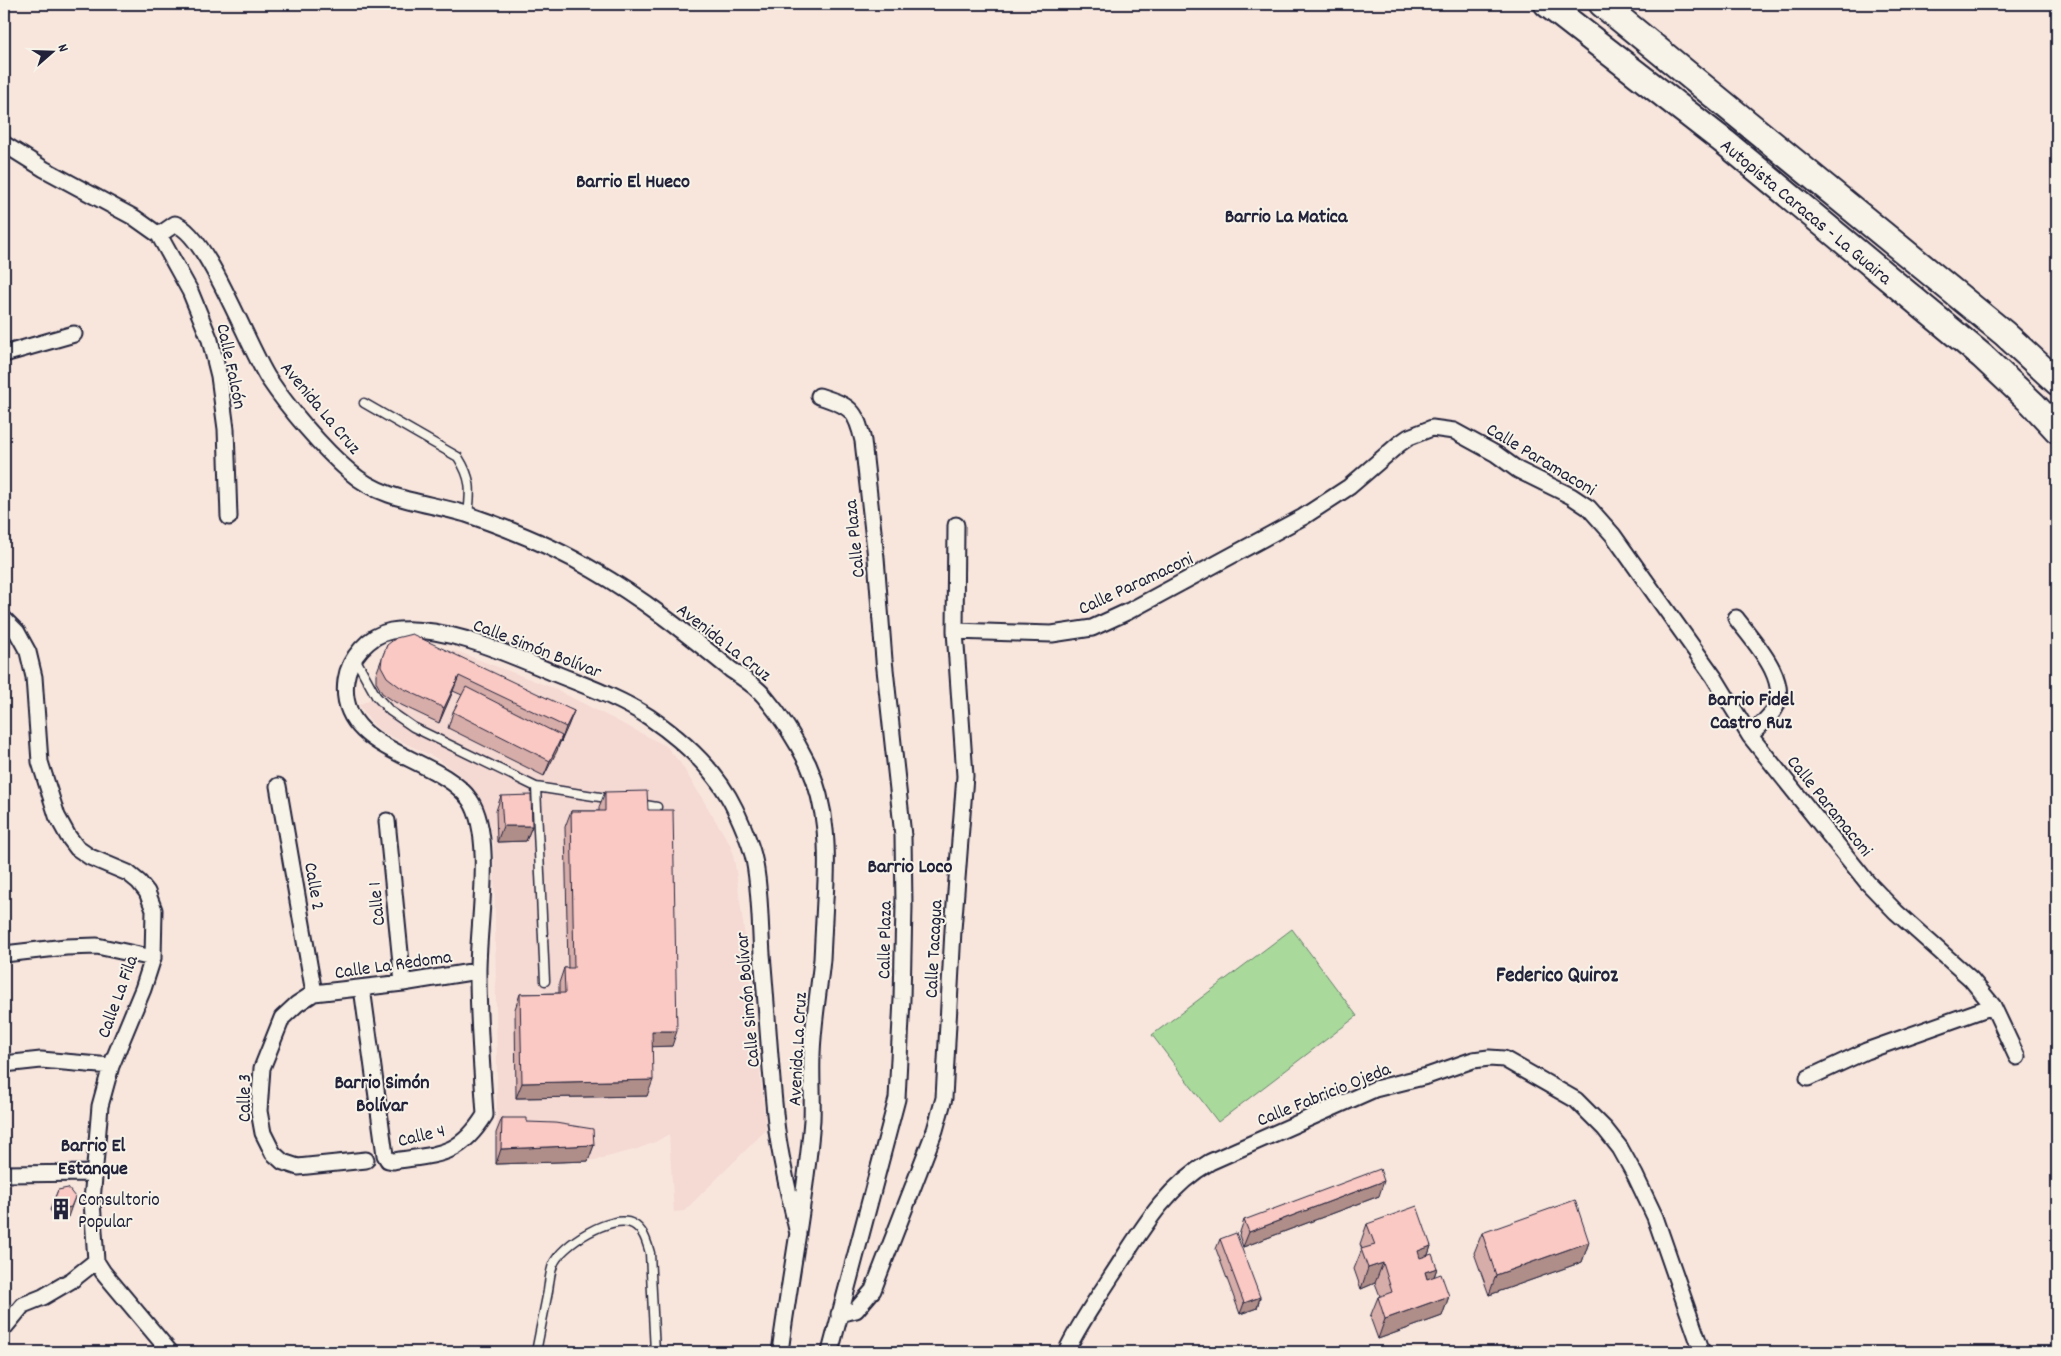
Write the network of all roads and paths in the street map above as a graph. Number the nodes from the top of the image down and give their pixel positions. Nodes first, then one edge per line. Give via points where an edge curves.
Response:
1 (1547, 4) edge
2 (1602, 4) edge
3 (6, 141) edge
4 (159, 235) junction
5 (74, 334) dead end
6 (4, 354) edge
7 (2057, 382) edge
8 (819, 396) dead end
9 (364, 403) dead end
10 (2057, 430) edge
11 (468, 515) junction
12 (229, 517) dead end
13 (956, 524) dead end
14 (1736, 618) dead end
15 (4, 619) edge
16 (955, 632) junction
17 (355, 658) junction
18 (1750, 736) junction
19 (278, 786) dead end
20 (536, 787) junction
21 (620, 800) edge
22 (629, 802) edge
23 (657, 806) dead end
24 (387, 821) dead end
25 (4, 954) edge
26 (153, 958) junction
27 (477, 971) junction
28 (545, 981) dead end
29 (403, 983) junction
30 (362, 988) junction
31 (314, 993) junction
32 (1993, 1006) junction
33 (2018, 1057) dead end
34 (4, 1064) edge
35 (111, 1066) junction
36 (1808, 1078) dead end
37 (485, 1115) joint
38 (366, 1160) dead end
39 (93, 1173) junction
40 (4, 1174) edge
41 (798, 1234) junction
42 (96, 1260) junction
43 (839, 1314) junction
44 (4, 1328) edge
45 (170, 1352) edge
46 (536, 1352) edge
47 (655, 1352) edge
48 (780, 1352) edge
49 (830, 1352) edge
50 (1066, 1352) edge
51 (1702, 1352) edge

1 - 10 highway, Autopista Caracas - La Guaira via 1727,144 1982,356
2 - 7 highway, Autopista Caracas - La Guaira via 2005,334
3 - 4 street via 52,173 135,218
4 - 11 street, Avenida La Cruz via 175,224 190,232 268,378 352,474 393,497
4 - 12 street, Calle Falcón via 194,300 210,340 226,428
5 - 6 street
8 - 43 street, Calle Plaza via 845,404 859,422 863,441 903,846 897,1099
9 - 11 lane via 458,457 468,472 471,489
11 - 41 street, Avenida La Cruz via 549,547 593,570 660,614 762,694 788,729 808,765 822,804 827,834 822,957 812,1054 812,1115
13 - 16 street, Calle Tacagua
14 - 18 street via 1770,664 1777,679 1778,699 1774,710
15 - 26 street, Calle La Fila via 17,632 28,652 34,677 40,762 57,816 77,848 128,873 147,892 154,910
16 - 18 street, Calle Paramaconi via 1052,634 1092,628 1303,517 1349,488 1399,444 1432,428 1454,431 1473,440 1518,470 1589,508 1613,535 1714,677
16 - 43 street, Calle Tacagua via 965,776 944,1098 935,1130 873,1290 856,1310
17 - 20 lane via 376,696 390,711
17 - 27 street, Calle Simón Bolívar via 346,676 345,700 358,725 382,745 456,785 468,796 475,809 481,832 483,874
17 - 41 street, Calle Simón Bolívar via 366,643 389,631 409,630 454,636 485,645 613,696 648,716 703,760 733,805 754,858 776,1126
18 - 32 street, Calle Paramaconi via 1867,882 1971,979
19 - 31 street, Calle 2
20 - 21 lane
20 - 28 lane
22 - 23 lane
24 - 29 street, Calle 1
25 - 26 street via 98,946
26 - 35 street, Calle La Fila
27 - 29 street, Calle La Redoma
27 - 37 street, Calle Simón Bolívar
29 - 30 street, Calle La Redoma
30 - 31 street, Calle La Redoma
30 - 37 street, Calle 4 via 385,1155 393,1161 436,1155 456,1148 474,1133
31 - 38 street, Calle 3 via 282,1018 262,1068 259,1111 263,1133 272,1153 283,1162 298,1167
32 - 33 street, Calle Paramaconi
32 - 36 street via 1866,1051
34 - 35 street via 41,1060
35 - 39 street, Calle La Fila via 100,1106
39 - 40 street
39 - 42 street, Calle La Fila
41 - 48 street, Avenida La Cruz
42 - 44 street via 72,1280 22,1305
42 - 45 street
43 - 49 street, Calle Plaza
46 - 47 lane via 553,1263 574,1241 623,1220 640,1229 650,1253
50 - 51 street, Calle Fabricio Ojeda via 1075,1333 1165,1197 1192,1172 1375,1089 1489,1058 1504,1059 1576,1100 1606,1129 1620,1148 1654,1217

